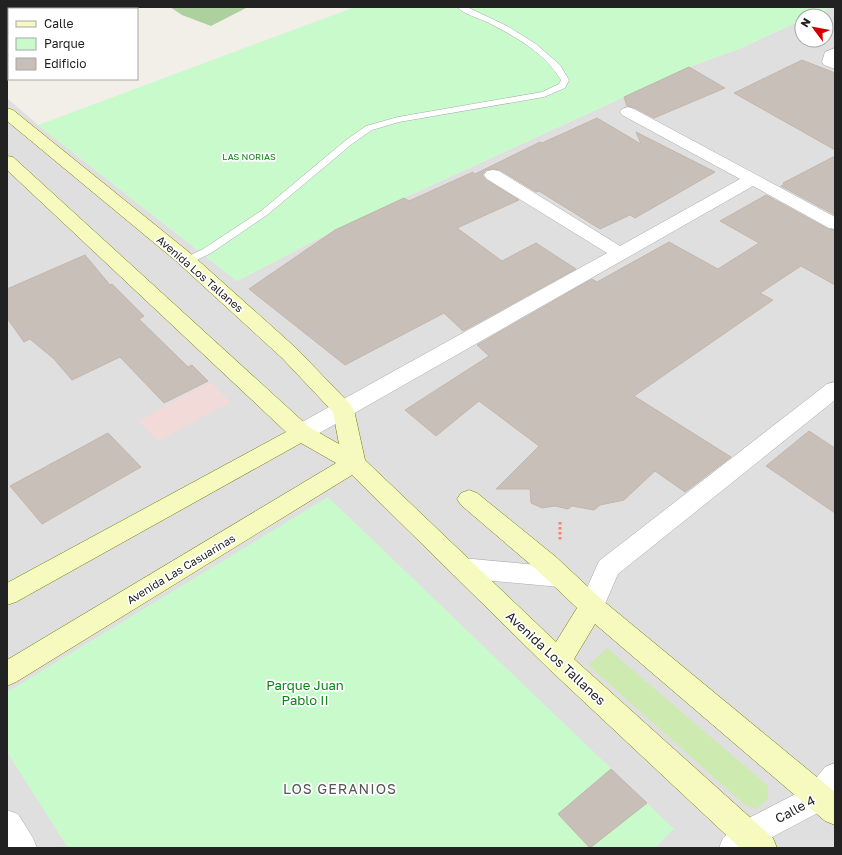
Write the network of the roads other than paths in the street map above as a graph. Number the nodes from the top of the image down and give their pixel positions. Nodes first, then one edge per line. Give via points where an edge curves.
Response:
1 (461, 7) edge
2 (835, 52) edge
3 (835, 65) edge
4 (628, 112) dead end
5 (7, 113) edge
6 (7, 161) edge
7 (493, 175) dead end
8 (753, 179) junction
9 (835, 224) edge
10 (621, 254) junction
11 (187, 261) junction
12 (835, 388) edge
13 (343, 410) junction
14 (300, 433) junction
15 (354, 463) junction
16 (469, 499) dead end
17 (462, 568) junction
18 (560, 577) junction
19 (8, 592) edge
20 (592, 606) junction
21 (558, 661) junction
22 (7, 674) edge
23 (830, 794) edge
24 (7, 824) edge
25 (748, 843) edge
26 (22, 848) edge

1 - 11 lane via 536,47 561,72 565,80 562,86 544,94 398,120 370,128 348,142 264,213
2 - 3 street via 830,55 829,62
4 - 8 street
5 - 11 main road, Avenida Los Tallanes
6 - 14 main road, Avenida Los Tallanes
7 - 10 street
8 - 9 street
8 - 10 street
10 - 13 street
11 - 13 main road, Avenida Los Tallanes via 289,353
12 - 20 street via 608,568
13 - 14 street
13 - 15 main road
14 - 15 main road, Avenida Los Tallanes
14 - 19 main road
15 - 17 main road, Avenida Los Tallanes
15 - 22 main road, Avenida Las Casuarinas
16 - 18 main road
17 - 18 street
17 - 21 main road, Avenida Los Tallanes
18 - 20 main road
20 - 21 main road
20 - 23 main road
21 - 25 main road, Avenida Los Tallanes
23 - 25 street, Calle 4
24 - 26 street

